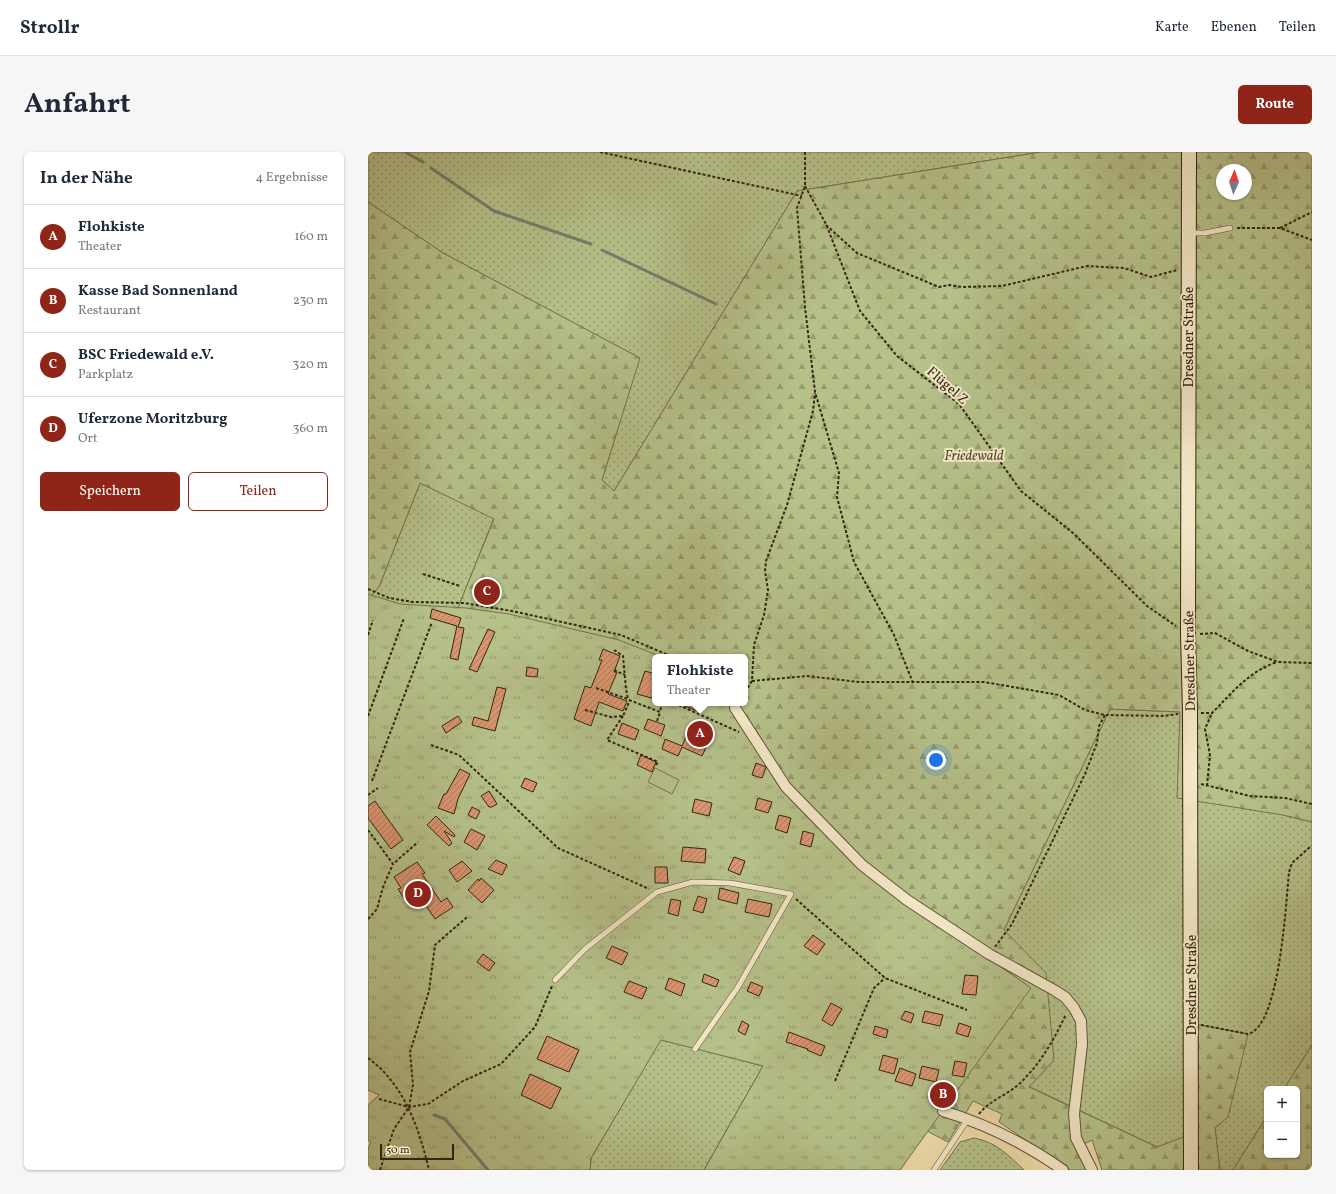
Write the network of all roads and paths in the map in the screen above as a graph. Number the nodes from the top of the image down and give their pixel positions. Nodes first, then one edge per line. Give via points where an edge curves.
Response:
1 (600, 152) edge
2 (805, 152) edge
3 (1189, 152) edge
4 (805, 186) junction
5 (802, 196) junction
6 (1312, 212) edge
7 (826, 224) junction
8 (1230, 228) joint
9 (1280, 228) junction
10 (1188, 233) junction
11 (1312, 240) edge
12 (1188, 268) junction
13 (815, 392) junction
14 (423, 574) dead end
15 (460, 586) dead end
16 (368, 589) edge
17 (404, 618) dead end
18 (373, 620) dead end
19 (432, 622) dead end
20 (1188, 634) junction
21 (368, 635) edge
22 (614, 650) dead end
23 (666, 654) edge
24 (1278, 662) junction
25 (1312, 663) edge
26 (614, 670) dead end
27 (625, 675) junction
28 (752, 681) junction
29 (914, 683) junction
30 (748, 687) edge
31 (596, 688) dead end
32 (629, 700) junction
33 (661, 706) edge
34 (681, 706) edge
35 (735, 708) dead end
36 (585, 710) dead end
37 (660, 712) junction
38 (1190, 712) junction
39 (1212, 713) junction
40 (1106, 715) junction
41 (368, 716) edge
42 (622, 716) junction
43 (657, 721) dead end
44 (742, 733) dead end
45 (431, 745) dead end
46 (656, 765) dead end
47 (1190, 780) junction
48 (372, 781) dead end
49 (1207, 786) junction
50 (378, 788) dead end
51 (368, 795) edge
52 (1312, 804) edge
53 (368, 830) edge
54 (418, 842) dead end
55 (1310, 847) dead end
56 (393, 864) junction
57 (657, 892) junction
58 (791, 894) junction
59 (466, 917) dead end
60 (368, 919) edge
61 (989, 954) junction
62 (885, 978) junction
63 (555, 980) joint
64 (1071, 1004) junction
65 (967, 1010) dead end
66 (1190, 1023) junction
67 (695, 1048) dead end
68 (368, 1058) edge
69 (835, 1081) dead end
70 (379, 1099) dead end
71 (409, 1107) junction
72 (943, 1111) dead end
73 (971, 1120) junction
74 (380, 1170) edge
75 (429, 1170) edge
76 (934, 1170) edge
77 (1063, 1170) edge
78 (1092, 1170) edge
79 (1191, 1170) edge

1 - 5 path
2 - 4 path
3 - 10 main road, Dresdner Straße
4 - 5 path
4 - 7 path, Flügel Z
5 - 13 path via 797,208
6 - 9 path
7 - 12 path via 857,253 939,287 1002,286 1087,266 1124,268 1151,277
7 - 20 path, Flügel Z via 860,311 897,356 959,404 1022,491 1073,534 1147,606
8 - 9 path
8 - 10 lane via 1205,233
9 - 11 path
10 - 12 main road, Dresdner Straße
12 - 20 main road, Dresdner Straße
13 - 28 path via 813,411 787,505 766,561 768,590 764,615 754,645
13 - 29 path via 839,473 837,497 854,562 894,635
14 - 15 path
16 - 23 path via 389,598 413,602 464,603 621,635
17 - 41 path
18 - 21 path
19 - 48 path
20 - 24 path via 1215,633 1248,651
20 - 38 main road, Dresdner Straße
22 - 27 path via 623,656
24 - 25 path
24 - 39 path via 1260,667
26 - 27 path
27 - 32 path
28 - 29 path via 807,676 859,682
28 - 30 path
29 - 40 path via 984,682 1037,690 1059,695 1085,710
31 - 32 path
32 - 37 path
32 - 42 path
33 - 37 path
34 - 44 path
35 - 61 street via 786,787 862,865 907,900
36 - 42 path via 611,717
37 - 43 path
38 - 39 path
38 - 40 path via 1164,716
38 - 47 main road, Dresdner Straße
39 - 49 path via 1205,729 1210,755
40 - 61 path via 1099,726 1098,743 1085,774 1019,910 1012,924
42 - 46 path via 607,740 658,762
45 - 57 path via 459,755 558,848
47 - 49 path
47 - 66 main road, Dresdner Straße
49 - 52 path via 1250,796 1285,798
50 - 51 path
53 - 56 path
54 - 56 path
55 - 66 path via 1292,863 1289,872 1275,983 1270,1005 1263,1019 1252,1033 1248,1034
56 - 60 path via 382,887 377,909
57 - 58 lane via 693,882 730,883
57 - 63 lane via 585,949
58 - 62 path
58 - 67 lane via 738,987
59 - 71 path via 435,945 429,991 410,1052 413,1084
61 - 64 street via 1054,990
62 - 65 path
62 - 69 path via 874,988
63 - 71 path via 535,1027 501,1064 463,1081 428,1104
64 - 73 path via 1040,1061 1018,1085 985,1106
64 - 78 street via 1081,1021 1082,1044 1074,1114 1076,1138
66 - 79 main road, Dresdner Straße
68 - 71 path via 382,1068
70 - 71 path
71 - 74 path via 394,1129
71 - 75 path
72 - 73 street
73 - 76 lane
73 - 77 street via 1004,1134

